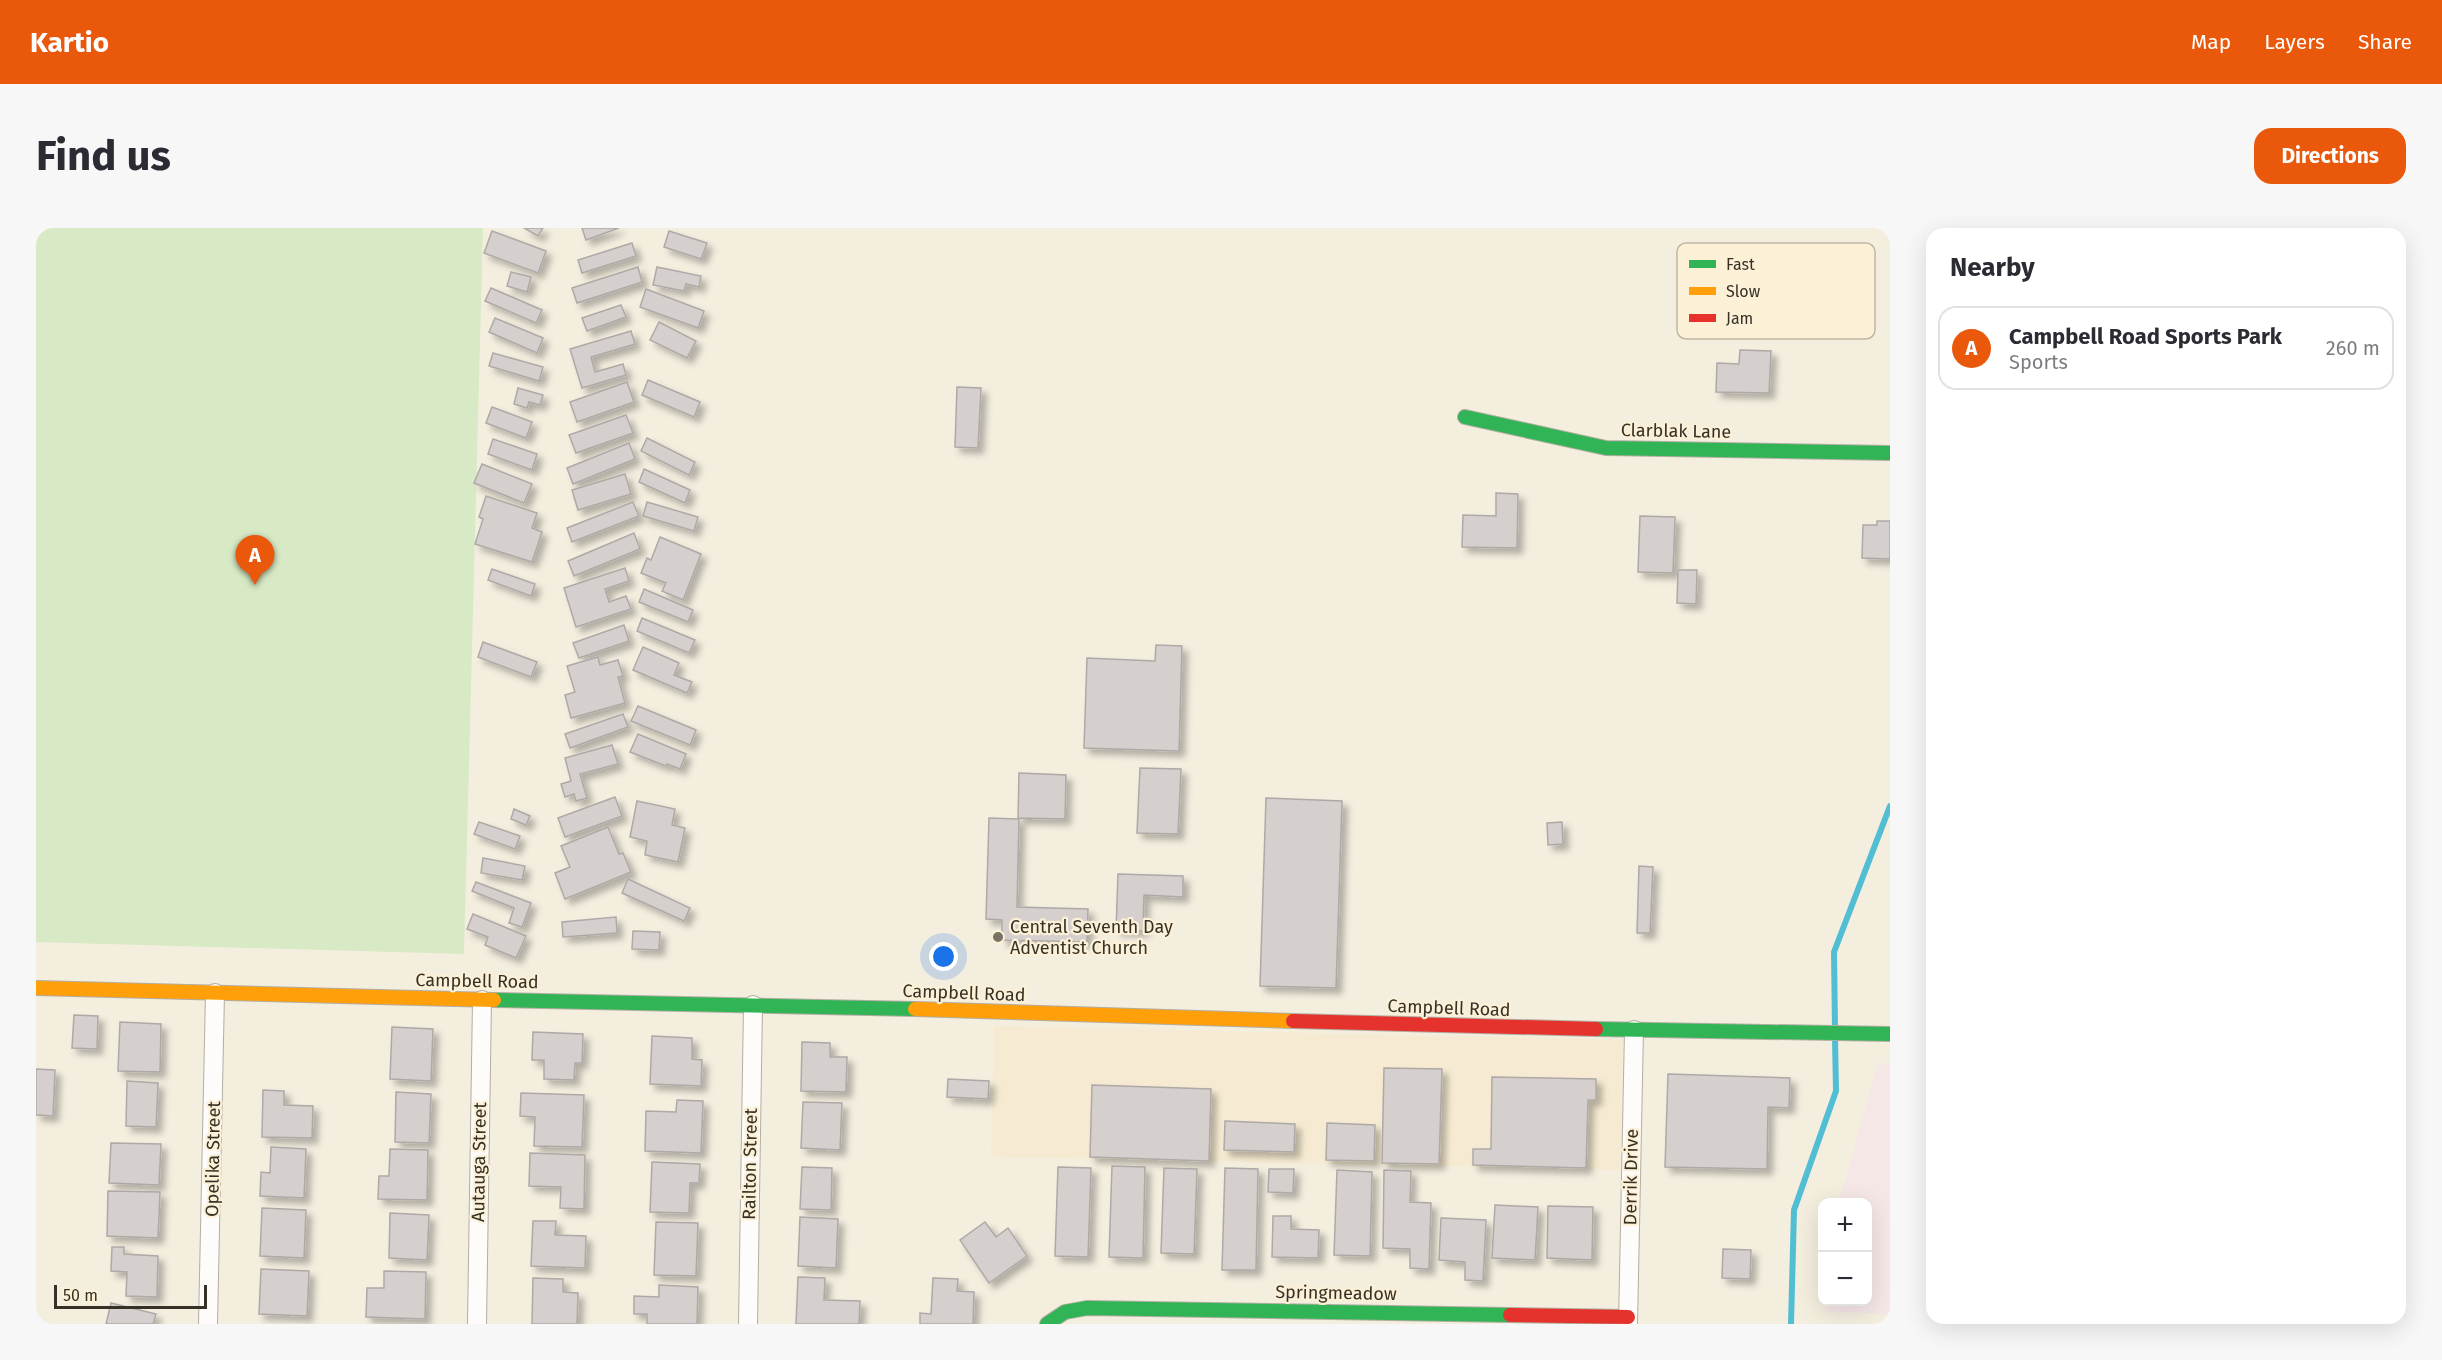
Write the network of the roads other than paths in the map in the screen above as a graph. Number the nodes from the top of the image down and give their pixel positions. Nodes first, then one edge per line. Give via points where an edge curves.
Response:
1 (1465, 417) dead end
2 (1890, 453) edge
3 (36, 988) edge
4 (215, 993) junction
5 (482, 1000) junction
6 (753, 1005) junction
7 (1634, 1030) junction
8 (1890, 1034) edge
9 (1332, 1317) edge
10 (1628, 1321) edge
11 (208, 1324) edge
12 (477, 1324) edge
13 (748, 1324) edge
14 (1048, 1324) edge

1 - 2 street, Clarblak Lane via 1606,448
3 - 4 street, Campbell Road
4 - 5 street, Campbell Road
4 - 11 street, Opelika Street
5 - 6 street, Campbell Road
5 - 12 street, Autauga Street
6 - 7 street, Campbell Road
6 - 13 street, Railton Street
7 - 8 street, Campbell Road
7 - 10 street, Derrik Drive
9 - 10 street, Springmeadow
9 - 14 street, Springmeadow via 1087,1308 1065,1312

